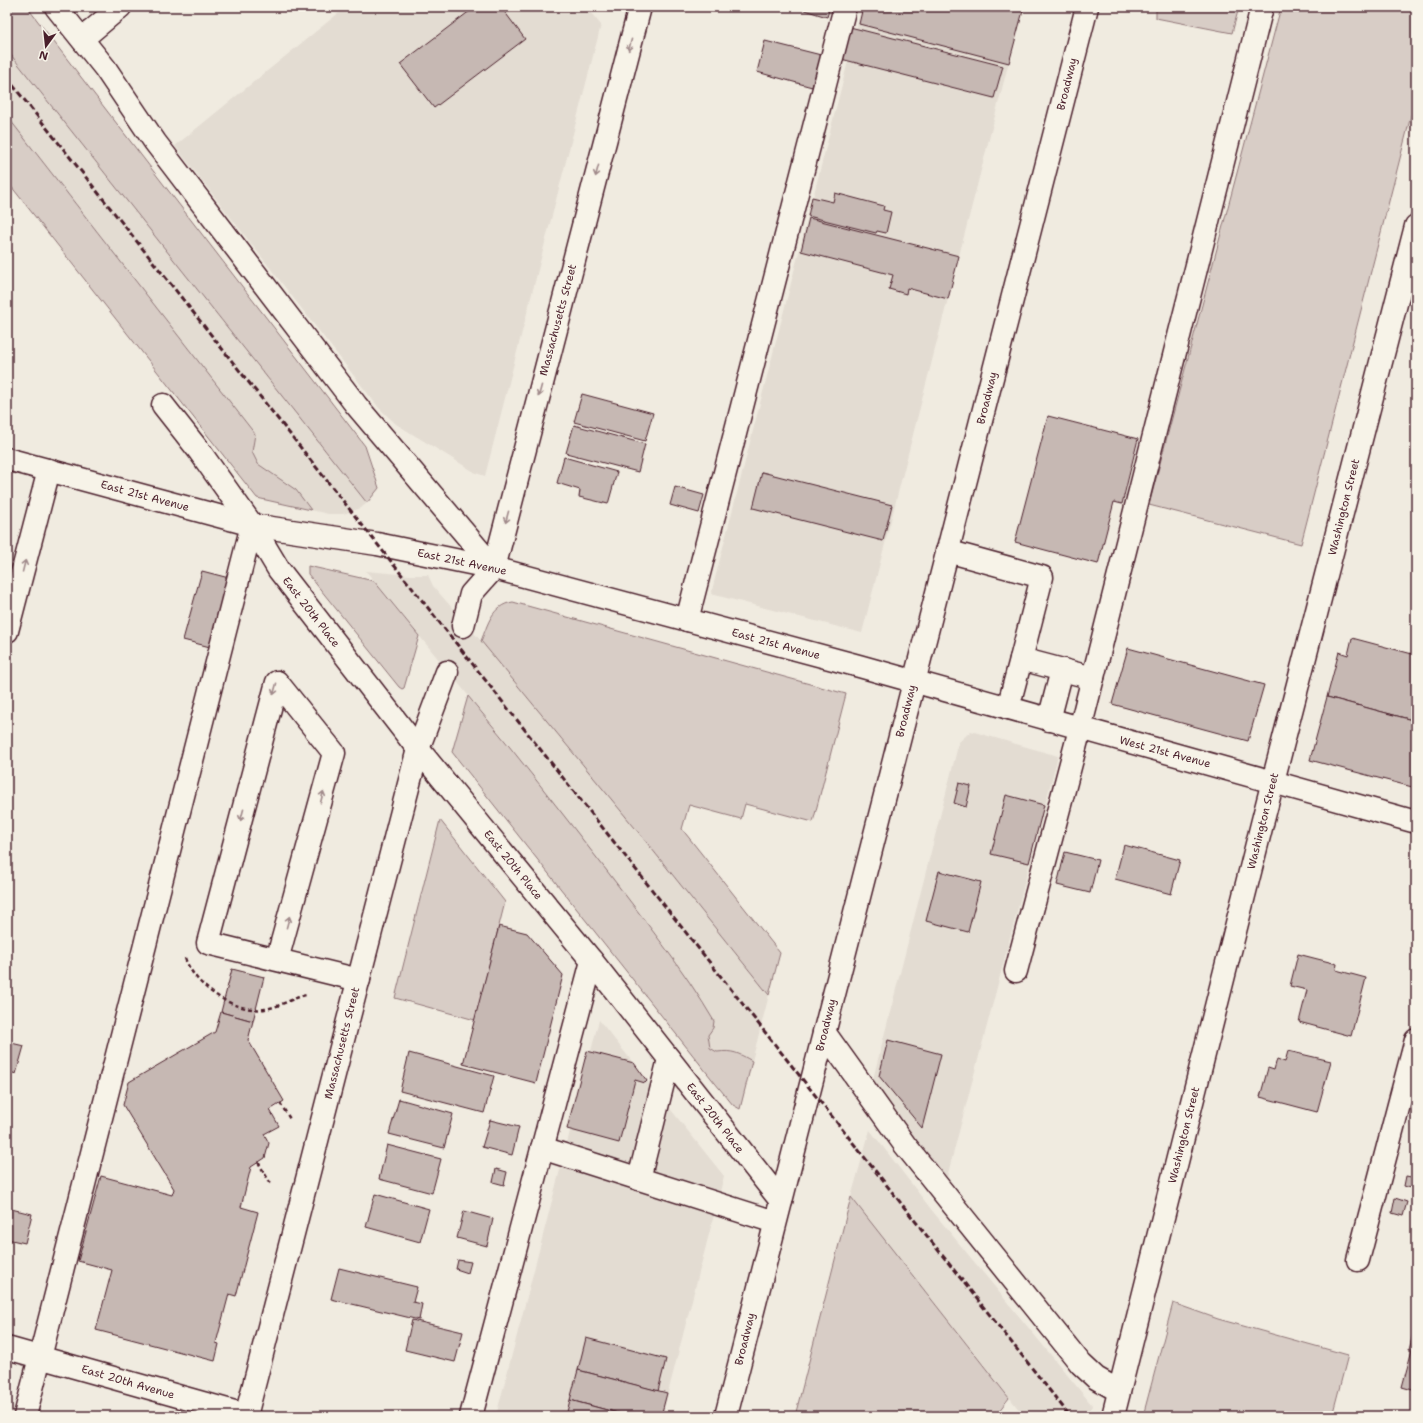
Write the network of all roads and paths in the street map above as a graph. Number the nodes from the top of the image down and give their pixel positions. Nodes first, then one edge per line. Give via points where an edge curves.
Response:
1 (56, 7) edge
2 (120, 7) edge
3 (846, 7) edge
4 (1087, 7) edge
5 (1262, 7) edge
6 (637, 9) edge
7 (82, 40) junction
8 (1416, 226) edge
9 (163, 405) dead end
10 (7, 458) edge
11 (48, 470) junction
12 (252, 525) junction
13 (947, 551) junction
14 (494, 568) junction
15 (687, 620) junction
16 (463, 626) dead end
17 (7, 631) edge
18 (1021, 659) junction
19 (1062, 670) junction
20 (447, 672) dead end
21 (1093, 678) junction
22 (914, 682) junction
23 (1008, 708) junction
24 (1049, 720) junction
25 (1080, 729) junction
26 (418, 749) junction
27 (1273, 781) junction
28 (1416, 822) edge
29 (185, 957) dead end
30 (277, 960) junction
31 (592, 961) junction
32 (1016, 971) dead end
33 (359, 980) junction
34 (308, 994) dead end
35 (824, 1032) junction
36 (1416, 1040) edge
37 (669, 1059) junction
38 (280, 1103) dead end
39 (290, 1119) dead end
40 (542, 1148) junction
41 (258, 1162) dead end
42 (639, 1178) junction
43 (272, 1186) dead end
44 (781, 1201) junction
45 (775, 1222) junction
46 (1358, 1260) dead end
47 (7, 1348) edge
48 (40, 1358) junction
49 (1119, 1391) junction
50 (25, 1416) edge
51 (247, 1416) edge
52 (471, 1416) edge
53 (726, 1416) edge
54 (1113, 1416) edge

1 - 7 street
2 - 7 street
3 - 15 street
4 - 13 street, Broadway
5 - 21 street
6 -> 14 street, Massachusetts Street
7 - 14 street via 105,68 156,142 356,405
8 - 27 street, Washington Street
9 - 12 street, East 20th Place
10 - 11 street, East 21st Avenue
11 - 12 street, East 21st Avenue
17 -> 11 street
12 - 14 street, East 21st Avenue via 377,544
12 - 26 street, East 20th Place via 279,570
12 - 48 street
13 - 18 street via 1042,577
13 - 22 street, Broadway
14 - 15 street, East 21st Avenue
14 - 16 street, Massachusetts Street via 472,594
15 - 22 street, East 21st Avenue
18 - 19 street
18 - 23 street
19 - 21 street
19 - 24 street
20 - 26 street, Massachusetts Street
21 - 25 street
22 - 23 street, West 21st Avenue
22 - 35 street, Broadway
23 - 24 street, West 21st Avenue
24 - 25 street, West 21st Avenue
25 - 27 street, West 21st Avenue
25 - 32 street
26 - 31 street, East 20th Place
26 - 33 street, Massachusetts Street
27 - 28 street, West 21st Avenue
27 - 49 street, Washington Street
29 - 34 path via 189,967 207,989 223,1000 241,1007 264,1009
30 -> 30 street via 334,753 277,682 208,943
30 - 33 street
31 - 37 street, East 20th Place
31 - 40 street
33 - 51 street, Massachusetts Street
35 - 44 street, Broadway
35 - 49 street via 905,1145 1081,1364 1096,1378
36 - 46 street
37 - 42 street
37 - 44 street, East 20th Place
38 - 39 path
40 - 42 street
40 - 52 street
41 - 43 path
42 - 45 street
44 - 45 street, Broadway
45 - 53 street, Broadway
47 - 48 street, East 20th Avenue
48 - 50 street
48 - 51 street, East 20th Avenue
49 - 54 street, Washington Street

